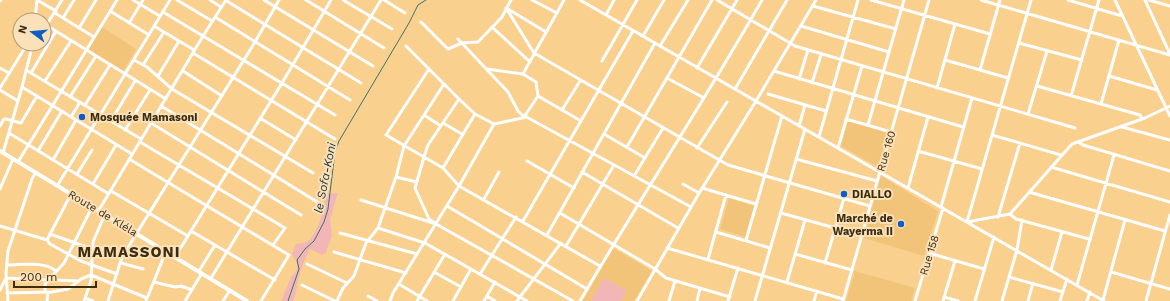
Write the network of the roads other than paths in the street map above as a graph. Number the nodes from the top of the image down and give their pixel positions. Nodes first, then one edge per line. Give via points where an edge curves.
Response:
1 (62, 0) edge
2 (74, 0) edge
3 (96, 0) edge
4 (117, 0) edge
5 (133, 0) edge
6 (143, 0) edge
7 (170, 0) edge
8 (177, 0) edge
9 (210, 0) edge
10 (226, 0) edge
11 (264, 0) edge
12 (279, 0) edge
13 (306, 0) edge
14 (331, 0) edge
15 (343, 0) edge
16 (382, 0) edge
17 (511, 0) edge
18 (532, 0) edge
19 (564, 0) edge
20 (580, 0) edge
21 (614, 0) edge
22 (637, 0) edge
23 (664, 0) edge
24 (688, 0) edge
25 (712, 0) edge
26 (717, 0) edge
27 (737, 0) edge
28 (757, 0) edge
29 (787, 0) edge
30 (816, 0) edge
31 (858, 0) edge
32 (871, 0) edge
33 (904, 0) edge
34 (929, 0) edge
35 (981, 0) edge
36 (1000, 0) edge
37 (1031, 0) edge
38 (1068, 0) edge
39 (1099, 0) edge
40 (1115, 0) edge
41 (1145, 0) edge
42 (1149, 0) edge
43 (762, 1) edge
44 (880, 1) edge
45 (1076, 1) edge
46 (140, 4) junction
47 (998, 5) junction
48 (813, 6) junction
49 (1170, 6) edge
50 (221, 7) junction
51 (275, 8) junction
52 (506, 8) junction
53 (732, 8) junction
54 (1097, 8) junction
55 (902, 9) junction
56 (110, 11) junction
57 (324, 11) junction
58 (36, 12) edge
59 (55, 12) junction
60 (163, 12) junction
61 (405, 13) dead end
62 (557, 13) junction
63 (1027, 13) junction
64 (606, 15) junction
65 (924, 15) junction
66 (52, 16) edge
67 (160, 16) junction
68 (1123, 16) junction
69 (214, 17) junction
70 (370, 17) junction
71 (853, 17) junction
72 (64, 18) junction
73 (751, 19) junction
74 (212, 21) junction
75 (421, 22) dead end
76 (129, 23) junction
77 (955, 24) junction
78 (265, 25) junction
79 (623, 25) junction
80 (154, 26) junction
81 (801, 26) junction
82 (492, 27) junction
83 (79, 28) junction
84 (313, 29) junction
85 (392, 29) dead end
86 (896, 29) junction
87 (52, 30) edge
88 (770, 30) junction
89 (56, 31) junction
90 (633, 31) junction
91 (1090, 31) junction
92 (164, 32) junction
93 (546, 32) junction
94 (360, 34) junction
95 (990, 34) junction
96 (149, 35) junction
97 (203, 36) junction
98 (642, 36) junction
99 (94, 37) junction
100 (458, 39) dead end
101 (847, 40) junction
102 (1119, 40) junction
103 (71, 41) junction
104 (179, 41) junction
105 (255, 42) junction
106 (462, 42) junction
107 (655, 43) junction
108 (791, 43) junction
109 (1019, 43) junction
110 (1136, 45) junction
111 (406, 46) dead end
112 (660, 46) junction
113 (303, 47) junction
114 (384, 48) dead end
115 (86, 50) junction
116 (808, 50) junction
117 (194, 51) junction
118 (1047, 51) junction
119 (22, 52) edge
120 (31, 52) edge
121 (349, 52) junction
122 (889, 52) junction
123 (534, 54) junction
124 (821, 54) junction
125 (1170, 55) edge
126 (96, 56) junction
127 (679, 57) junction
128 (134, 60) junction
129 (244, 60) junction
130 (841, 60) junction
131 (945, 60) junction
132 (1082, 60) junction
133 (529, 61) junction
134 (602, 61) dead end
135 (110, 65) junction
136 (143, 65) junction
137 (292, 65) junction
138 (373, 66) dead end
139 (862, 66) junction
140 (0, 68) edge
141 (697, 68) junction
142 (429, 69) junction
143 (486, 69) junction
144 (26, 70) junction
145 (338, 70) junction
146 (980, 70) junction
147 (183, 71) junction
148 (774, 71) junction
149 (9, 73) junction
150 (31, 73) junction
151 (883, 73) junction
152 (125, 74) junction
153 (522, 74) junction
154 (158, 76) junction
155 (1109, 76) junction
156 (233, 77) junction
157 (667, 78) junction
158 (1008, 78) junction
159 (716, 79) junction
160 (799, 79) junction
161 (906, 79) junction
162 (45, 81) junction
163 (135, 81) junction
164 (580, 81) junction
165 (282, 83) junction
166 (361, 83) dead end
167 (812, 83) junction
168 (444, 84) junction
169 (1037, 86) junction
170 (22, 87) junction
171 (328, 87) junction
172 (937, 88) junction
173 (0, 89) edge
174 (172, 89) junction
175 (735, 89) junction
176 (833, 89) junction
177 (150, 90) junction
178 (1158, 90) junction
179 (61, 91) junction
180 (598, 91) junction
181 (768, 94) dead end
182 (853, 95) junction
183 (37, 96) junction
184 (222, 96) junction
185 (538, 96) junction
186 (1071, 96) junction
187 (70, 97) junction
188 (704, 98) junction
189 (972, 98) junction
190 (166, 99) junction
191 (459, 99) junction
192 (271, 100) junction
193 (350, 100) dead end
194 (18, 101) junction
195 (756, 101) junction
196 (875, 101) junction
197 (80, 102) junction
198 (727, 102) dead end
199 (317, 104) junction
200 (621, 104) junction
201 (1101, 104) junction
202 (52, 105) junction
203 (85, 105) junction
204 (805, 105) junction
205 (161, 106) junction
206 (1000, 106) junction
207 (1170, 106) edge
208 (898, 108) junction
209 (1166, 108) junction
210 (562, 110) junction
211 (62, 111) junction
212 (826, 111) junction
213 (212, 113) junction
214 (100, 114) junction
215 (475, 114) junction
216 (1028, 114) junction
217 (335, 115) dead end
218 (424, 115) junction
219 (782, 116) junction
220 (1170, 116) edge
221 (71, 117) junction
222 (525, 117) junction
223 (644, 117) junction
224 (928, 117) junction
225 (260, 118) junction
226 (846, 119) junction
227 (1142, 119) junction
228 (76, 120) junction
229 (12, 121) junction
230 (111, 121) junction
231 (581, 121) junction
232 (307, 122) junction
233 (151, 123) junction
234 (442, 124) junction
235 (494, 124) junction
236 (868, 125) junction
237 (0, 126) edge
238 (799, 126) junction
239 (1122, 126) junction
240 (963, 127) junction
241 (663, 128) junction
242 (1075, 128) dead end
243 (91, 129) junction
244 (125, 130) junction
245 (201, 130) junction
246 (805, 130) junction
247 (891, 132) junction
248 (9, 133) junction
249 (462, 134) junction
250 (604, 134) junction
251 (250, 135) junction
252 (992, 135) junction
253 (679, 137) junction
254 (819, 137) junction
255 (335, 139) dead end
256 (140, 140) junction
257 (296, 140) junction
258 (1170, 140) edge
259 (570, 141) junction
260 (1078, 142) junction
261 (1020, 143) junction
262 (28, 145) junction
263 (116, 145) junction
264 (404, 146) junction
265 (190, 147) junction
266 (627, 147) junction
267 (698, 148) junction
268 (838, 148) junction
269 (92, 150) dead end
270 (38, 151) junction
271 (918, 151) junction
272 (1, 152) edge
273 (239, 153) junction
274 (593, 153) junction
275 (132, 154) junction
276 (1061, 155) junction
277 (1114, 155) junction
278 (285, 157) junction
279 (424, 157) junction
280 (645, 158) junction
281 (13, 159) junction
282 (129, 159) junction
283 (796, 159) junction
284 (53, 160) junction
285 (719, 160) junction
286 (527, 161) dead end
287 (953, 161) junction
288 (18, 162) junction
289 (180, 165) junction
290 (614, 165) junction
291 (1051, 167) junction
292 (443, 168) junction
293 (67, 169) junction
294 (982, 169) junction
295 (228, 170) junction
296 (1170, 171) edge
297 (36, 172) junction
298 (499, 172) dead end
299 (582, 172) junction
300 (313, 173) dead end
301 (880, 173) junction
302 (77, 174) junction
303 (550, 174) junction
304 (274, 175) junction
305 (634, 176) junction
306 (765, 176) junction
307 (396, 177) junction
308 (877, 181) junction
309 (417, 182) junction
310 (168, 183) junction
311 (789, 183) junction
312 (93, 184) junction
313 (603, 184) junction
314 (650, 184) junction
315 (683, 184) dead end
316 (1105, 184) junction
317 (58, 186) junction
318 (459, 186) junction
319 (218, 188) junction
320 (574, 188) junction
321 (702, 188) junction
322 (908, 188) junction
323 (0, 189) edge
324 (110, 192) junction
325 (264, 192) junction
326 (1029, 192) junction
327 (699, 193) junction
328 (71, 194) junction
329 (726, 195) junction
330 (844, 198) junction
331 (484, 199) junction
332 (361, 200) dead end
333 (319, 202) dead end
334 (1170, 202) edge
335 (638, 204) junction
336 (756, 204) junction
337 (206, 206) junction
338 (447, 206) junction
339 (870, 206) junction
340 (92, 207) junction
341 (385, 207) junction
342 (691, 207) junction
343 (942, 208) junction
344 (99, 210) junction
345 (253, 210) junction
346 (1097, 212) junction
347 (560, 213) junction
348 (781, 213) junction
349 (105, 214) junction
350 (150, 214) junction
351 (1010, 214) junction
352 (301, 215) dead end
353 (1170, 216) edge
354 (998, 217) junction
355 (516, 218) junction
356 (805, 220) junction
357 (1022, 220) junction
358 (1125, 220) junction
359 (523, 222) junction
360 (967, 222) junction
361 (436, 224) junction
362 (579, 224) junction
363 (0, 226) edge
364 (243, 227) junction
365 (378, 228) junction
366 (678, 228) junction
367 (835, 228) junction
368 (14, 230) junction
369 (191, 231) junction
370 (1165, 231) junction
371 (716, 232) junction
372 (1062, 232) junction
373 (50, 234) junction
374 (138, 234) junction
375 (340, 234) dead end
376 (547, 235) junction
377 (188, 236) junction
378 (994, 237) junction
379 (503, 239) junction
380 (1089, 239) junction
381 (47, 240) junction
382 (746, 240) junction
383 (368, 241) junction
384 (74, 243) junction
385 (425, 243) junction
386 (561, 243) junction
387 (613, 244) junction
388 (215, 245) junction
389 (273, 246) junction
390 (566, 246) junction
391 (102, 248) dead end
392 (667, 248) junction
393 (770, 248) junction
394 (92, 249) junction
395 (1017, 250) junction
396 (166, 252) junction
397 (228, 252) junction
398 (334, 252) dead end
399 (929, 253) junction
400 (69, 254) junction
401 (417, 254) junction
402 (444, 254) junction
403 (795, 254) junction
404 (175, 256) junction
405 (492, 256) junction
406 (122, 257) junction
407 (708, 259) junction
408 (360, 260) junction
409 (955, 261) junction
410 (120, 263) junction
411 (825, 263) junction
412 (307, 264) dead end
413 (545, 264) junction
414 (7, 265) junction
415 (92, 265) junction
416 (600, 266) junction
417 (738, 268) junction
418 (143, 269) dead end
419 (471, 269) junction
420 (655, 269) junction
421 (984, 269) junction
422 (852, 270) junction
423 (1051, 270) junction
424 (56, 271) junction
425 (0, 272) edge
426 (200, 272) junction
427 (434, 272) junction
428 (1111, 272) junction
429 (6, 273) junction
430 (406, 273) junction
431 (117, 274) junction
432 (480, 274) junction
433 (91, 275) junction
434 (763, 275) junction
435 (1009, 277) junction
436 (6, 278) junction
437 (211, 278) junction
438 (49, 279) junction
439 (534, 279) junction
440 (1067, 279) junction
441 (275, 280) junction
442 (79, 281) junction
443 (675, 281) junction
444 (154, 282) junction
445 (495, 282) junction
446 (787, 282) junction
447 (347, 283) junction
448 (114, 284) junction
449 (398, 284) junction
450 (1033, 284) junction
451 (1150, 284) junction
452 (302, 285) dead end
453 (1077, 285) junction
454 (461, 287) junction
455 (700, 288) junction
456 (587, 289) junction
457 (0, 290) edge
458 (192, 290) junction
459 (230, 290) junction
460 (1170, 290) edge
461 (817, 291) junction
462 (47, 292) junction
463 (1063, 292) junction
464 (1090, 292) junction
465 (7, 293) junction
466 (368, 296) dead end
467 (487, 296) junction
468 (420, 297) junction
469 (520, 297) junction
470 (730, 297) junction
471 (84, 299) edge
472 (944, 299) edge
473 (147, 300) edge
474 (843, 300) edge
475 (8, 301) edge
476 (47, 301) edge
477 (94, 301) edge
478 (108, 301) edge
479 (185, 301) edge
480 (223, 301) edge
481 (247, 301) edge
482 (261, 301) edge
483 (338, 301) edge
484 (377, 301) edge
485 (390, 301) edge
486 (417, 301) edge
487 (427, 301) edge
488 (453, 301) edge
489 (484, 301) edge
490 (495, 301) edge
491 (517, 301) edge
492 (527, 301) edge
493 (573, 301) edge
494 (580, 301) edge
495 (637, 301) edge
496 (669, 301) edge
497 (697, 301) edge
498 (728, 301) edge
499 (755, 301) edge
500 (814, 301) edge
501 (915, 301) edge
502 (958, 301) edge
503 (975, 301) edge
504 (1002, 301) edge
505 (1028, 301) edge
506 (1060, 301) edge
507 (1087, 301) edge
508 (1104, 301) edge
509 (1146, 301) edge

1 - 59 street
2 - 72 street
3 - 83 street
4 - 56 street
5 - 46 street
6 - 46 street
7 - 60 street
8 - 74 street
9 - 50 street
10 - 50 street
10 - 78 street
11 - 51 street
12 - 51 street
13 - 57 street
14 - 57 street
15 - 70 street
16 - 61 street
16 - 70 street
17 - 52 street
18 - 62 street
19 - 62 street
20 - 64 street
21 - 64 street
22 - 79 street
23 - 98 street
24 - 112 street
25 - 127 street
26 - 53 street
27 - 53 street
28 - 43 street
29 - 88 street
30 - 48 street
31 - 71 street
32 - 44 street
33 - 55 street
34 - 65 street, Rue 160
35 - 47 street
36 - 47 street
37 - 63 street
38 - 45 street
39 - 54 street
40 - 68 street
41 - 125 street
42 - 49 street
43 - 73 street
44 - 55 street
45 - 54 street
46 - 67 street
46 - 76 street
47 - 63 street
47 - 95 street
48 - 71 street
48 - 81 street
50 - 69 street
51 - 78 street
51 - 84 street
52 - 82 street via 502,17
52 - 93 street
52 - 123 street
53 - 73 street
53 - 141 street
54 - 68 street
54 - 91 street
55 - 65 street
55 - 86 street
56 - 76 street
56 - 99 street
57 - 84 street
57 - 94 street
58 - 59 street via 37,0
59 - 66 street
59 - 72 street
60 - 67 street
60 - 97 street
62 - 93 street
63 - 91 street
63 - 109 street
64 - 79 street
65 - 77 street
65 - 161 street, Rue 160
67 - 80 street
68 - 110 street
69 - 74 street
69 - 105 street
70 - 85 street
70 - 94 street
71 - 86 street
71 - 101 street
72 - 83 street
73 - 88 street
73 - 159 street
74 - 97 street
75 - 106 street via 448,49
76 - 96 street
77 - 95 street
77 - 131 street
78 - 105 street
78 - 113 street
79 - 90 street
79 - 134 street
80 - 92 street
80 - 96 street
81 - 101 street
81 - 108 street
82 - 106 street via 478,42
82 - 133 street
83 - 99 street
84 - 113 street
84 - 121 street
86 - 122 street
87 - 89 street
88 - 108 street
88 - 175 street
89 - 103 street
89 - 150 street
90 - 98 street
90 - 180 street
91 - 102 street
91 - 132 street
92 - 104 street
92 - 136 street
93 - 123 street
94 - 114 street
94 - 121 street
95 - 146 street
96 - 128 street
97 - 117 street
97 - 129 street
98 - 107 street
99 - 115 street
100 - 106 street
101 - 122 street
101 - 130 street
102 - 110 street
102 - 155 street
103 - 115 street
103 - 162 street
104 - 117 street
104 - 154 street
105 - 129 street
105 - 137 street
106 - 143 street
107 - 112 street
107 - 200 street
108 - 116 street
108 - 148 street
109 - 118 street
109 - 158 street
110 - 125 street
110 - 178 street
111 - 142 street
112 - 127 street
113 - 137 street
113 - 145 street
115 - 126 street
115 - 179 street
116 - 124 street
116 - 160 street
117 - 147 street
117 - 156 street
118 - 132 street
118 - 169 street
119 - 149 street
120 - 144 street
121 - 138 street
121 - 145 street
122 - 151 street
123 - 133 street
123 - 164 street
124 - 130 street
124 - 167 street
126 - 135 street
126 - 187 street
127 - 141 street
127 - 157 street
128 - 136 street
128 - 152 street
129 - 156 street
129 - 165 street
130 - 139 street
130 - 176 street
131 - 146 street
131 - 172 street
132 - 186 street
133 - 153 street
135 - 152 street
135 - 203 street
136 - 154 street
137 - 165 street
137 - 171 street
139 - 151 street
139 - 182 street
140 - 149 street
141 - 159 street
142 - 168 street
142 - 264 street via 386,135
143 - 153 street
143 - 222 street via 508,92 518,111
144 - 150 street
144 - 170 street
145 - 166 street
145 - 171 street
146 - 158 street
147 - 174 street
147 - 184 street
148 - 160 street
148 - 195 street
149 - 173 street
150 - 162 street
151 - 161 street
151 - 196 street
152 - 163 street
152 - 214 street
153 - 185 street via 536,82
154 - 174 street
155 - 178 street
155 - 201 street
156 - 184 street
156 - 192 street
157 - 188 street
157 - 223 street
158 - 206 street
159 - 175 street
159 - 188 street
160 - 167 street
161 - 172 street
161 - 208 street, Rue 160
162 - 179 street
163 - 177 street
163 - 230 street
164 - 180 street
164 - 210 street
165 - 192 street
165 - 199 street
167 - 176 street
168 - 191 street
168 - 218 street
169 - 186 street
169 - 216 street
170 - 183 street
170 - 194 street
171 - 193 street
171 - 199 street
172 - 189 street
173 - 194 street
174 - 190 street
174 - 213 street
175 - 195 street
176 - 182 street
176 - 212 street
177 - 190 street
177 - 244 street
178 - 209 street
179 - 187 street
179 - 202 street
180 - 200 street
180 - 231 street
181 - 204 street
182 - 196 street
182 - 226 street
183 - 202 street
183 - 229 street via 21,123
184 - 213 street
185 - 210 street
185 - 222 street
186 - 201 street
187 - 197 street
188 - 253 street
189 - 206 street
189 - 240 street, Rue 158
190 - 205 street
191 - 215 street
191 - 234 street
192 - 225 street
192 - 232 street
194 - 229 street
195 - 219 street
195 - 285 street
196 - 208 street
196 - 236 street
197 - 203 street
197 - 221 street
198 - 267 street
199 - 217 street
199 - 232 street
200 - 223 street
200 - 250 street
201 - 227 street via 1140,115
202 - 211 street
202 - 262 street
203 - 214 street
204 - 212 street
204 - 238 street
205 - 233 street
205 - 245 street
206 - 216 street
206 - 252 street
207 - 209 street
208 - 224 street
208 - 247 street, Rue 160
209 - 220 street
209 - 227 street
210 - 231 street
211 - 221 street
211 - 270 street
212 - 254 street
213 - 245 street
213 - 251 street
214 - 230 street
214 - 243 street
215 - 235 street
215 - 249 street
216 - 242 street
218 - 234 street
218 - 264 street
219 - 238 street
219 - 306 street
221 - 228 street
222 - 235 street
222 - 259 street
223 - 241 street
223 - 266 street
224 - 240 street
224 - 271 street
225 - 251 street
225 - 257 street
226 - 236 street
226 - 268 street
227 - 239 street
228 - 243 street
228 - 284 street
229 - 237 street via 4,119
229 - 248 street
230 - 244 street
231 - 259 street
232 - 255 street
232 - 257 street
233 - 256 street
233 - 265 street
234 - 249 street
234 - 279 street via 428,145
235 - 318 street
236 - 247 street
238 - 246 street
239 - 258 street
239 - 260 street
240 - 287 street, Rue 158
241 - 253 street
241 - 280 street
243 - 263 street
243 - 293 street
244 - 256 street
245 - 265 street
245 - 273 street
246 - 254 street
246 - 283 street
247 - 301 street, Rue 160
248 - 262 street
248 - 272 street
249 - 292 street
250 - 266 street
250 - 274 street
251 - 273 street
251 - 278 street
252 - 261 street
252 - 294 street
253 - 267 street
253 - 314 street
254 - 268 street
256 - 275 street
256 - 289 street
257 - 278 street
259 - 274 street
259 - 303 street
260 - 276 street via 1070,145
260 - 277 street via 1083,146
261 - 276 street
261 - 354 street
262 - 270 street
262 - 288 street
263 - 275 street
263 - 312 street
264 - 279 street
264 - 307 street
265 - 289 street
265 - 295 street
266 - 280 street
267 - 285 street
268 - 301 street
269 - 302 street
270 - 284 street
271 - 287 street
271 - 322 street
272 - 281 main road, Route de Kléla
273 - 295 street
273 - 304 street
274 - 290 street
274 - 299 street
275 - 282 street
276 - 291 street
277 - 296 street
277 - 316 street
278 - 300 street
278 - 304 street
279 - 292 street
279 - 309 street
280 - 305 street
281 - 288 main road, Route de Kléla
281 - 323 street
282 - 310 street
282 - 324 street
283 - 308 street
283 - 311 street
284 - 293 street
285 - 306 street
285 - 321 street
286 - 303 street
287 - 294 street
287 - 343 street, Rue 158
288 - 297 main road, Route de Kléla
289 - 310 street
289 - 319 street
290 - 305 street
290 - 313 street
291 - 316 street
291 - 326 street
292 - 318 street
293 - 302 street
293 - 317 street
294 - 360 street
295 - 319 street
295 - 325 street
297 - 317 main road, Route de Kléla
297 - 368 street
298 - 331 street
299 - 313 street
299 - 320 street
301 - 308 street, Rue 160
301 - 322 street
302 - 312 street
303 - 320 street
303 - 359 street
304 - 325 street
304 - 333 street
305 - 314 street
306 - 311 street
306 - 336 street
307 - 309 street
307 - 341 street
308 - 339 street, Rue 160
309 - 361 street via 415,188 429,219
310 - 337 street
310 - 350 street
311 - 330 street
311 - 348 street
312 - 324 street
313 - 335 street
313 - 362 street
314 - 335 street
314 - 342 street
315 - 327 street
316 - 334 street
316 - 346 street
317 - 328 main road, Route de Kléla
318 - 331 street
318 - 338 street
319 - 337 street
319 - 345 street
320 - 347 street
321 - 327 street
321 - 329 street
322 - 343 street
324 - 344 street
324 - 350 street
325 - 345 street
325 - 352 street
326 - 346 street
326 - 351 street
327 - 342 street
328 - 340 main road, Route de Kléla
328 - 373 street
329 - 336 street
329 - 371 street
330 - 339 street
330 - 367 street
331 - 355 street
332 - 341 street
335 - 366 street
335 - 387 street
336 - 382 street
337 - 364 street
337 - 369 street
338 - 361 street
338 - 379 street
339 - 422 street, Rue 160
340 - 344 main road, Route de Kléla
340 - 384 street
341 - 361 street
341 - 365 street
342 - 366 street
343 - 360 street
343 - 399 street, Rue 158
344 - 349 main road, Route de Kléla
345 - 364 street
345 - 389 street via 285,228
346 - 358 street
346 - 380 street
347 - 362 street
347 - 376 street
348 - 356 street
348 - 393 street
349 - 374 main road, Route de Kléla
349 - 394 street
350 - 374 street
350 - 377 street
351 - 354 street
351 - 357 street
353 - 370 street
354 - 360 street
355 - 359 street
355 - 379 street
356 - 367 street
356 - 403 street
357 - 372 street
357 - 395 street
358 - 370 street
358 - 428 street
359 - 376 street
360 - 378 street
361 - 385 street
361 - 405 street
362 - 387 street
362 - 390 street
363 - 368 street
364 - 389 street
364 - 397 street
365 - 383 street
365 - 385 street
366 - 392 street
367 - 411 street
368 - 381 street
368 - 414 street
369 - 377 street
369 - 388 street
370 - 451 street
371 - 382 street
371 - 407 street
372 - 380 street
372 - 423 street
373 - 381 street
373 - 384 street
374 - 396 main road, Route de Kléla
374 - 406 street
375 - 383 street
376 - 386 street
377 - 404 street
378 - 395 street
378 - 421 street
379 - 405 street
379 - 413 street
380 - 453 street
381 - 400 street
382 - 393 street
383 - 401 street
383 - 408 street
384 - 394 street
384 - 400 street
385 - 401 street
385 - 402 street
386 - 390 street
386 - 413 street
387 - 416 street
387 - 420 street
388 - 397 street
388 - 426 street
389 - 441 street via 289,255
390 - 416 street
391 - 406 street
392 - 407 street
392 - 420 street
393 - 434 street
394 - 415 street
395 - 423 street
395 - 435 street
396 - 404 main road, Route de Kléla
396 - 444 street
397 - 437 street
397 - 441 street
398 - 408 street
399 - 409 street
399 - 501 street, Rue 158
400 - 415 street
400 - 424 street
401 - 430 street
402 - 419 street
402 - 427 street
403 - 411 street
403 - 446 street
404 - 426 main road, Route de Kléla
405 - 432 street
405 - 439 street
406 - 410 street
407 - 417 street
408 - 430 street
408 - 447 street via 354,276
409 - 421 street
409 - 472 street
410 - 418 street
410 - 431 street
411 - 422 street
412 - 447 street
413 - 439 street
413 - 456 street
414 - 424 street via 38,265
414 - 429 street
415 - 431 street
415 - 433 street
416 - 456 street
417 - 434 street
417 - 470 street
419 - 432 street
419 - 454 street
420 - 443 street via 666,278
420 - 495 street
421 - 503 street
422 - 474 street, Rue 160
423 - 440 street
424 - 438 street
425 - 429 street
426 - 437 main road, Route de Kléla
426 - 458 street
427 - 454 street
427 - 468 street
428 - 451 street
428 - 508 street
429 - 436 street
430 - 449 street
431 - 448 street
432 - 445 street
433 - 442 street
433 - 448 street
433 - 471 street
434 - 446 street
434 - 499 street
435 - 450 street
435 - 504 street
436 - 438 street
436 - 457 street
436 - 465 street
437 - 459 main road, Route de Kléla
438 - 442 street
438 - 462 street via 45,284
439 - 469 street
439 - 493 street
440 - 453 street
440 - 463 street
441 - 482 street
442 - 462 street via 68,290
443 - 455 street
443 - 496 street
444 - 458 street
444 - 473 street
445 - 467 street
445 - 469 street
446 - 461 street
447 - 483 street
448 - 473 street
448 - 478 street
449 - 468 street
449 - 485 street
450 - 463 street
450 - 505 street
451 - 460 street
451 - 509 street
452 - 483 street
453 - 464 street
454 - 488 street
455 - 470 street
455 - 497 street
456 - 494 street
458 - 479 street
459 - 480 street
459 - 481 main road, Route de Kléla
461 - 474 street
461 - 500 street
462 - 465 street
462 - 476 street
463 - 506 street
464 - 507 street
464 - 508 street
465 - 475 street
466 - 484 street
467 - 489 street
467 - 490 street
468 - 486 street
468 - 487 street
469 - 491 street
469 - 492 street
470 - 498 street
471 - 477 street
472 - 502 street

